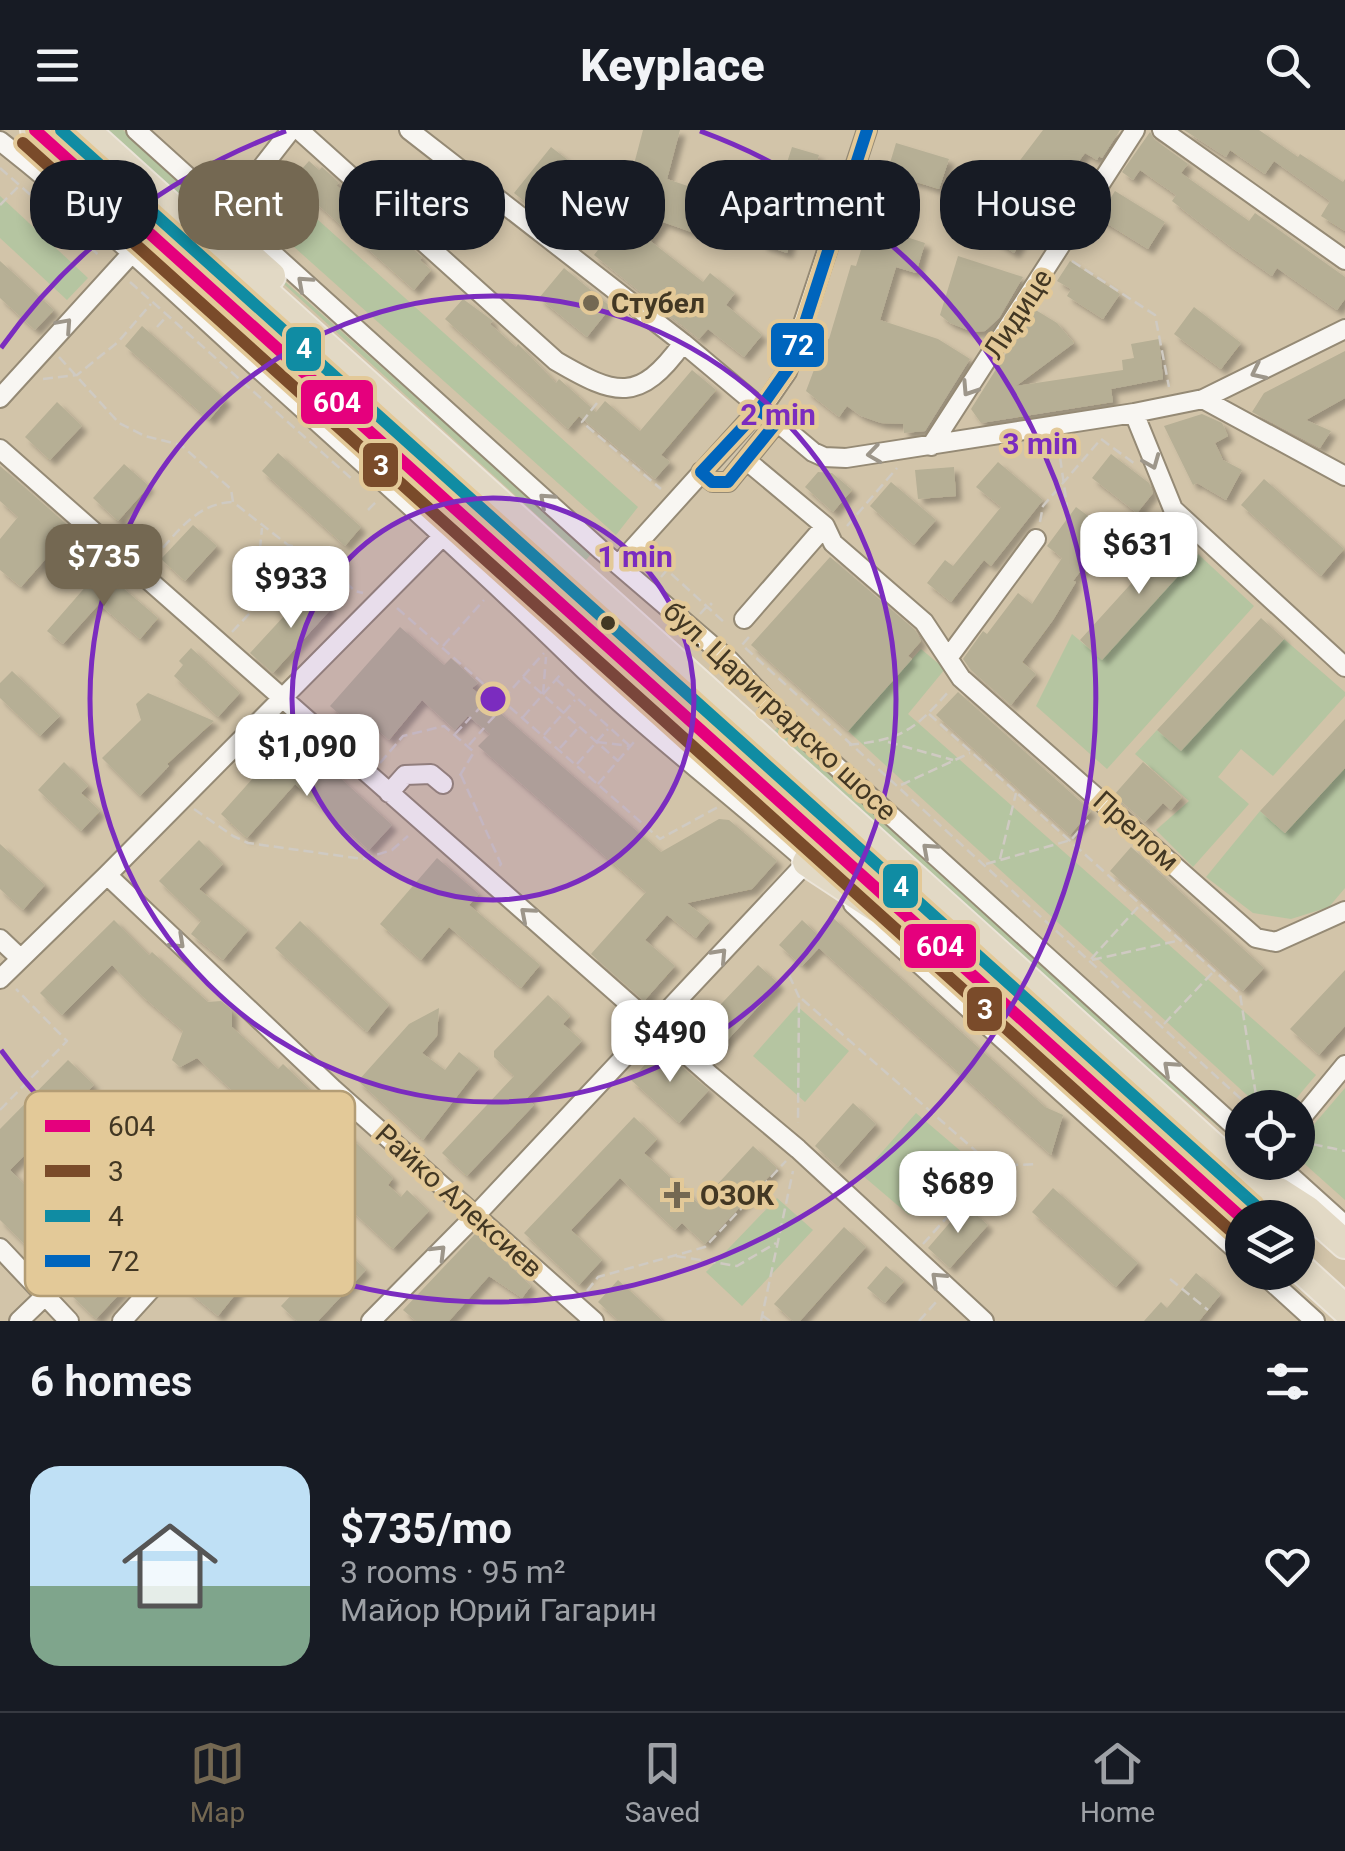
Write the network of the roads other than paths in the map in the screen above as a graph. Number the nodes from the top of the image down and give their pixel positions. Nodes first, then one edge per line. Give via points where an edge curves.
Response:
1 (35, 130) edge
2 (86, 130) edge
3 (136, 130) edge
4 (295, 130) edge
5 (408, 130) edge
6 (868, 130) edge
7 (1135, 130) edge
8 (1162, 130) edge
9 (0, 141) edge
10 (270, 160) edge
11 (178, 168) edge
12 (247, 250) edge
13 (269, 250) edge
14 (132, 253) junction
15 (1345, 260) edge
16 (1345, 329) edge
17 (683, 343) junction
18 (348, 368) junction
19 (0, 398) edge
20 (1203, 399) junction
21 (758, 409) junction
22 (1134, 413) junction
23 (776, 422) junction
24 (931, 446) junction
25 (0, 449) edge
26 (746, 460) junction
27 (700, 472) junction
28 (1345, 476) edge
29 (829, 534) junction
30 (442, 536) junction
31 (1036, 539) road end
32 (620, 564) junction
33 (737, 627) road end
34 (948, 658) junction
35 (1345, 667) edge
36 (281, 698) junction
37 (443, 784) dead end
38 (388, 792) junction
39 (807, 862) junction
40 (107, 875) junction
41 (1345, 910) edge
42 (0, 938) edge
43 (948, 953) junction
44 (20, 958) junction
45 (0, 978) edge
46 (654, 1026) junction
47 (1345, 1065) edge
48 (333, 1089) edge
49 (1315, 1101) edge
50 (355, 1109) edge
51 (1225, 1118) edge
52 (1223, 1156) junction
53 (1295, 1180) edge
54 (1271, 1200) edge
55 (1225, 1202) edge
56 (474, 1216) junction
57 (1345, 1225) edge
58 (1315, 1239) edge
59 (1225, 1241) edge
60 (1345, 1244) edge
61 (0, 1248) edge
62 (1345, 1266) edge
63 (25, 1274) edge
64 (1315, 1282) edge
65 (1281, 1290) edge
66 (45, 1296) edge
67 (47, 1296) edge
68 (145, 1296) edge
69 (1345, 1309) edge
70 (19, 1321) edge
71 (69, 1321) edge
72 (122, 1321) edge
73 (370, 1321) edge
74 (594, 1321) edge
75 (984, 1321) edge
76 (1315, 1321) edge

1 - 43 highway
2 - 18 highway, бул. Цариградско шосе
3 - 11 street, бул. Цариградско шосе
4 - 10 street
4 - 17 street via 556,361 632,390 651,380
5 - 17 street
6 - 21 street via 792,363
7 -> 24 street, Лидице
8 - 15 street
9 - 14 street
12 - 18 highway via 328,327
32 -> 13 street, бул. Цариградско шосе
19 -> 14 street
14 - 30 street
16 -> 20 street
17 - 21 street
18 - 52 highway, бул. Цариградско шосе
20 - 22 street
20 - 28 street
21 - 23 street
21 - 27 street
22 - 24 street
22 -> 35 street via 1173,509
24 -> 23 street via 824,457
23 - 26 street
25 - 36 street
26 - 27 street via 728,482 713,482
26 - 29 street, Прелом
27 - 32 street
29 - 33 street
29 - 34 street, Прелом via 924,622
30 - 36 street
30 - 39 street via 653,732
31 - 34 street
51 -> 32 street, бул. Цариградско шосе
34 - 41 street, Прелом via 962,678 1256,938 1276,942
36 - 38 street
36 - 40 street
37 - 38 street via 430,774 405,776
46 -> 38 street
39 - 43 highway
46 -> 39 street
39 - 59 street
40 - 44 street
40 -> 48 street, Райко Алексиев
42 - 44 street
43 - 55 highway
44 - 45 street
46 - 56 street
75 -> 46 street
47 - 49 street
50 - 56 street, Райко Алексиев
52 - 54 highway, бул. Цариградско шосе
52 - 60 highway via 1307,1210
53 - 57 street
73 -> 56 street
56 - 74 street, Райко Алексиев
58 - 62 highway
61 - 63 street
64 - 69 highway
65 - 76 street
66 - 70 street
67 - 71 street
68 - 72 street

